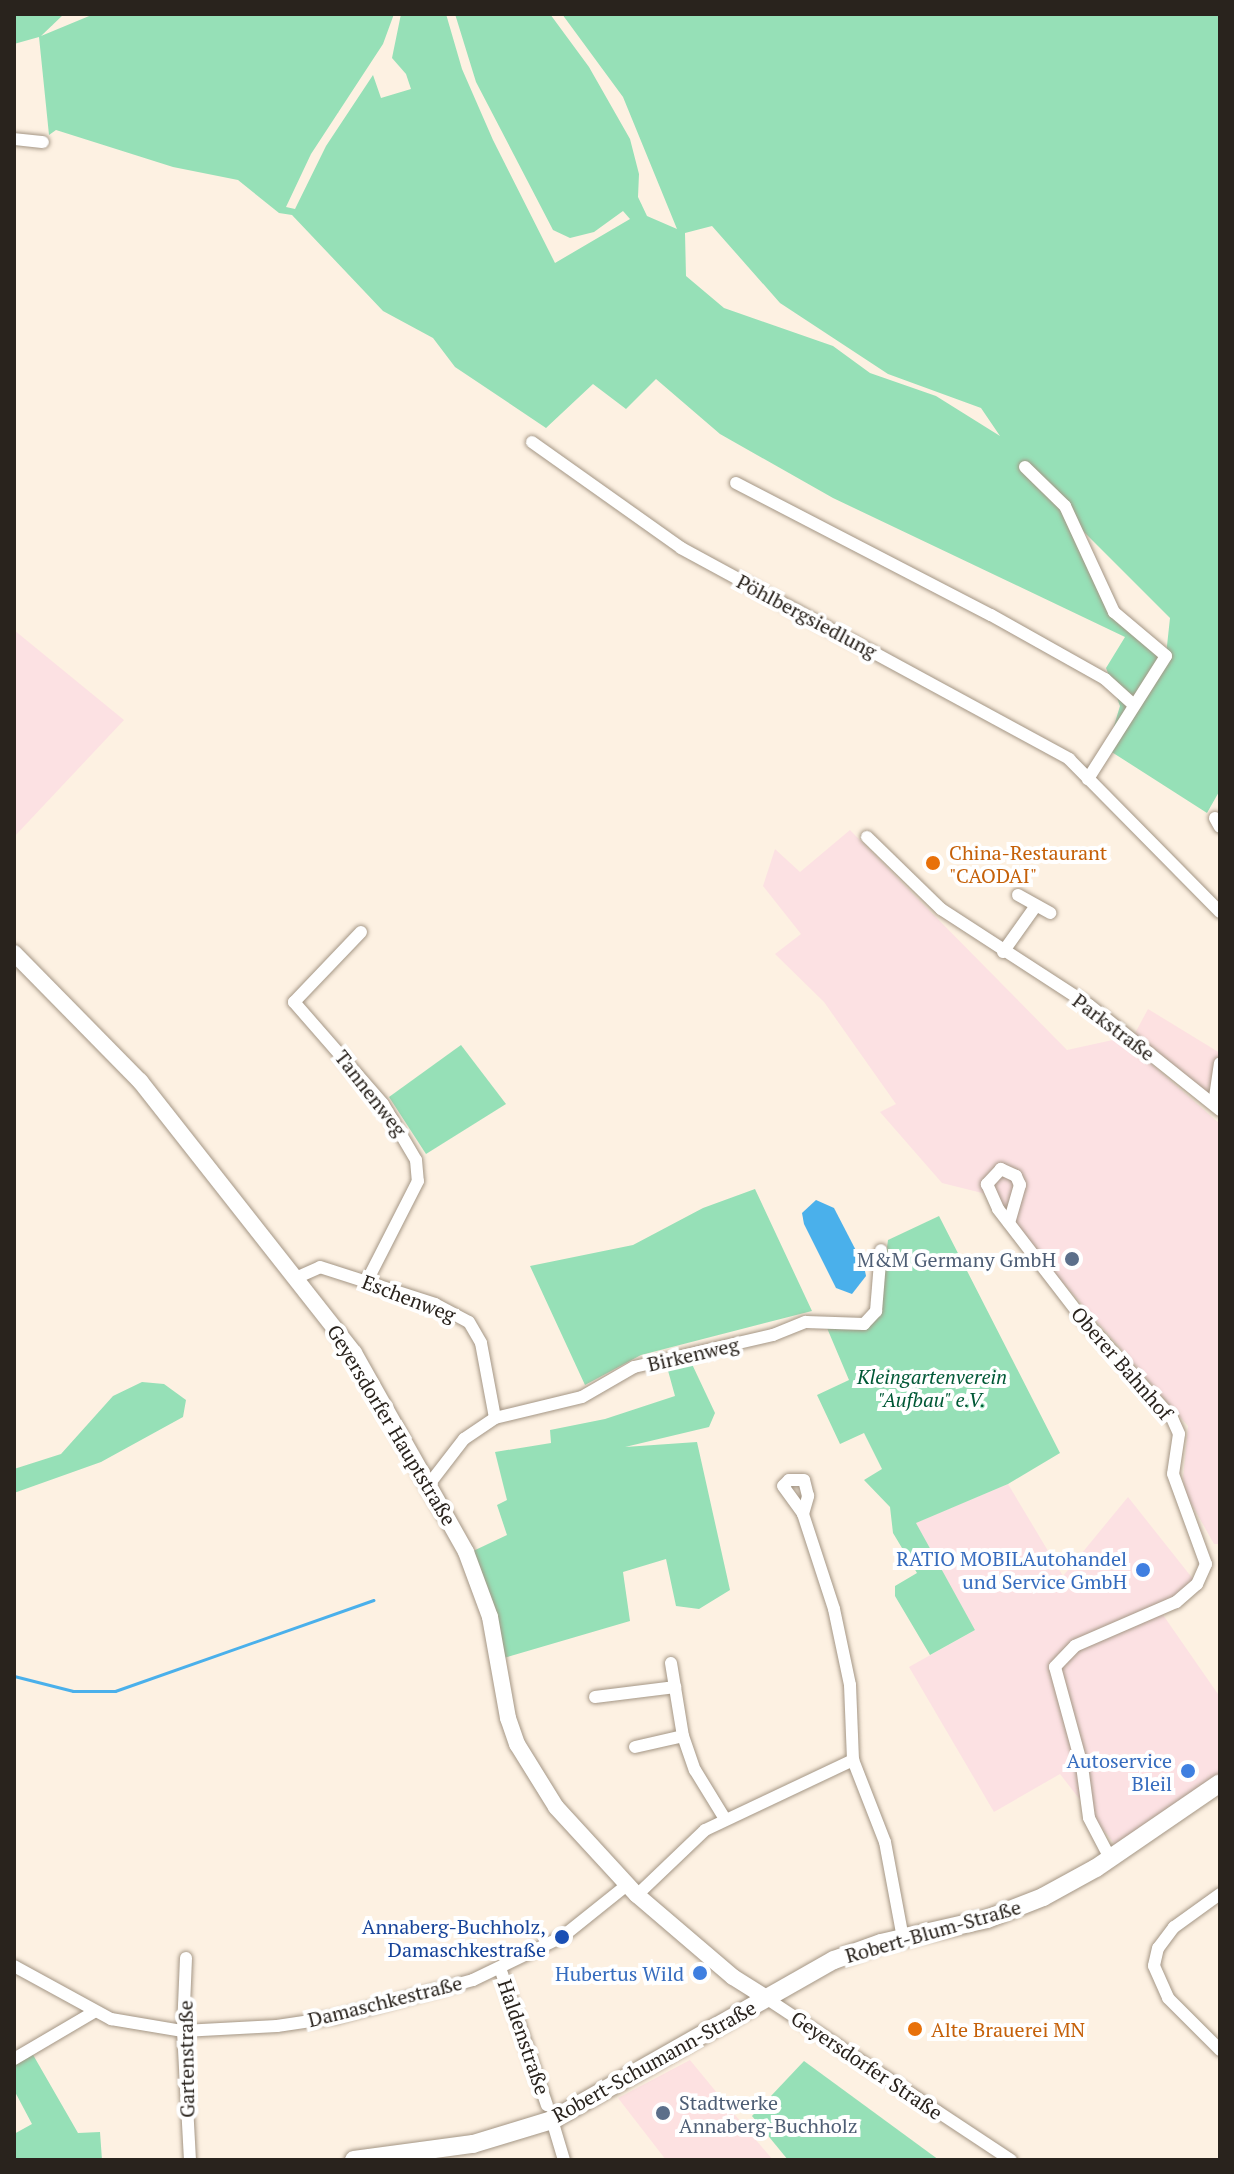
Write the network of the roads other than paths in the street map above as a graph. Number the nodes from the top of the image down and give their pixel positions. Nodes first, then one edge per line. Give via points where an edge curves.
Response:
1 (14, 139) edge
2 (43, 142) dead end
3 (532, 442) dead end
4 (1025, 467) dead end
5 (736, 483) dead end
6 (1134, 705) junction
7 (1088, 779) junction
8 (867, 837) dead end
9 (1018, 895) dead end
10 (1035, 907) junction
11 (1220, 912) edge
12 (1050, 913) dead end
13 (361, 932) dead end
14 (1003, 952) junction
15 (14, 953) edge
16 (1220, 1063) edge
17 (1217, 1107) edge
18 (1009, 1223) dead end
19 (881, 1250) dead end
20 (298, 1277) junction
21 (367, 1281) junction
22 (495, 1418) junction
23 (430, 1483) junction
24 (803, 1514) dead end
25 (1220, 1560) edge
26 (1206, 1564) junction
27 (671, 1663) dead end
28 (675, 1687) junction
29 (595, 1697) dead end
30 (683, 1736) junction
31 (635, 1747) dead end
32 (853, 1760) junction
33 (1220, 1783) edge
34 (725, 1819) junction
35 (584, 1839) joint
36 (1110, 1858) junction
37 (632, 1890) junction
38 (1220, 1894) edge
39 (903, 1938) junction
40 (186, 1958) dead end
41 (14, 1966) edge
42 (500, 1968) junction
43 (766, 1998) junction
44 (74, 2001) junction
45 (94, 2012) junction
46 (67, 2025) junction
47 (183, 2031) junction
48 (1220, 2050) edge
49 (14, 2059) edge
50 (550, 2113) junction
51 (190, 2160) edge
52 (354, 2160) edge
53 (564, 2160) edge
54 (1011, 2160) edge

1 - 2 street
3 - 7 street, Pöhlbergsiedlung via 681,548 1046,746
4 - 6 street via 1065,506 1114,612 1166,656
5 - 6 street via 991,615 1105,679
6 - 7 street
7 - 11 street, Pöhlbergsiedlung
8 - 14 street, Parkstraße via 941,909
9 - 10 street
10 - 12 street
10 - 14 street
13 - 21 street, Tannenweg via 294,1002 383,1104 416,1160 418,1181
14 - 17 street, Parkstraße via 1089,1005
15 - 20 main road, Geyersdorfer Hauptstraße via 140,1081
16 - 17 street
18 - 26 street, Oberer Bahnhof via 1079,1314 1172,1418 1179,1434 1173,1474
19 - 22 street, Birkenweg via 876,1311 864,1324 806,1322 773,1335 634,1367 582,1397
20 - 21 street, Eschenweg via 320,1267
20 - 23 main road, Geyersdorfer Hauptstraße via 354,1353
21 - 22 street, Eschenweg via 435,1304 469,1322 481,1343
22 - 23 street, Birkenweg via 464,1439
23 - 35 main road, Geyersdorfer Hauptstraße via 481,1590 517,1744 556,1807
24 - 32 street via 843,1643
25 - 26 street
26 - 36 street via 1197,1584 1176,1602 1075,1646 1055,1667 1082,1766 1089,1818
27 - 28 street
28 - 29 street
28 - 30 street
30 - 31 street
30 - 34 street via 695,1770
32 - 34 street, Damaschkestraße
32 - 39 street via 885,1842
33 - 36 main road, Robert-Blum-Straße
34 - 37 street, Damaschkestraße
35 - 37 main road, Geyersdorfer Straße
36 - 39 main road, Robert-Blum-Straße via 1010,1912
37 - 42 street, Damaschkestraße via 562,1937
37 - 43 main road, Geyersdorfer Straße via 733,1977
38 - 48 street via 1174,1927 1158,1948 1154,1966 1168,1998
39 - 43 main road, Robert-Blum-Straße via 834,1960
40 - 47 street, Gartenstraße
41 - 44 street, Damaschkestraße
42 - 47 street, Damaschkestraße via 443,1991 337,2017
42 - 50 street, Haldenstraße
43 - 50 main road, Robert-Schumann-Straße
43 - 54 street, Geyersdorfer Straße
44 - 45 street, Damaschkestraße
44 - 46 street
45 - 46 street
45 - 47 street, Damaschkestraße
46 - 49 street
47 - 51 street, Gartenstraße
50 - 52 main road, Robert-Schumann-Straße via 473,2144
50 - 53 street, Haldenstraße

